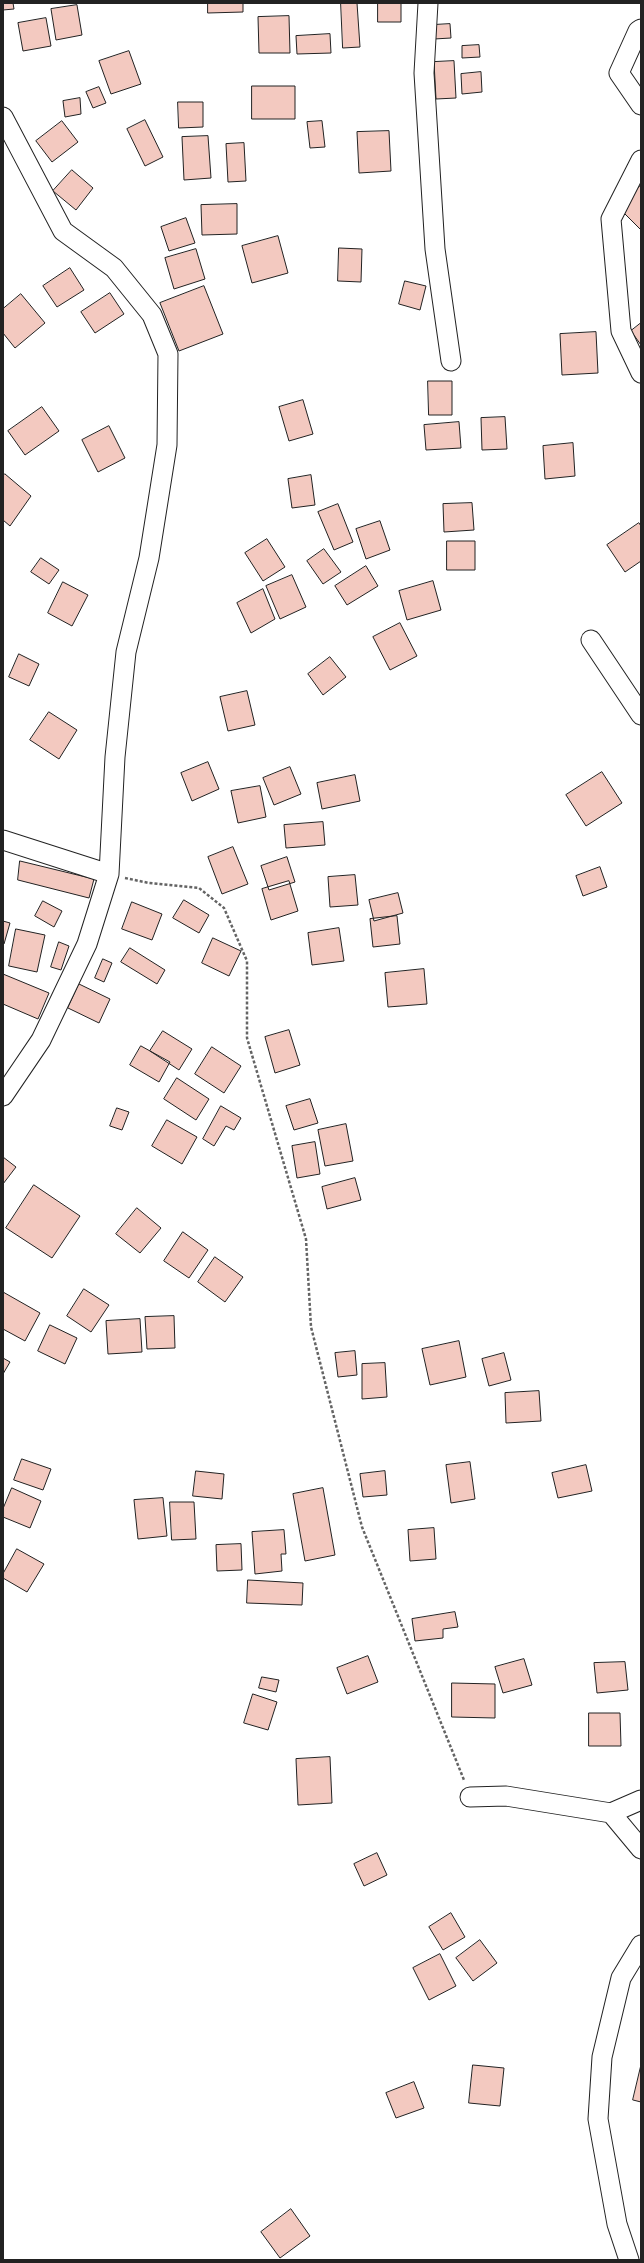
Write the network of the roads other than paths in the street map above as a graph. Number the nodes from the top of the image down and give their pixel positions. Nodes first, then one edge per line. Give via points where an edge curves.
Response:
1 (428, 3) edge
2 (641, 29) edge
3 (641, 105) edge
4 (3, 116) edge
5 (641, 160) edge
6 (451, 360) dead end
7 (641, 373) edge
8 (590, 640) dead end
9 (641, 715) edge
10 (3, 840) edge
11 (109, 874) junction
12 (3, 1096) edge
13 (470, 1797) road end
14 (641, 1800) edge
15 (611, 1813) junction
16 (641, 1849) edge
17 (641, 1945) edge
18 (629, 2260) edge

1 - 6 street via 424,73 435,249
2 - 3 street via 619,72
4 - 11 street via 63,231 114,268 152,315 168,354 167,445 149,558 126,652 115,757
5 - 7 street via 611,219 621,331
8 - 9 street
10 - 11 street
11 - 12 street via 87,944 40,1040
13 - 15 street via 506,1796
14 - 15 street
15 - 16 street
17 - 18 street via 621,1978 602,2057 598,2119 617,2224

